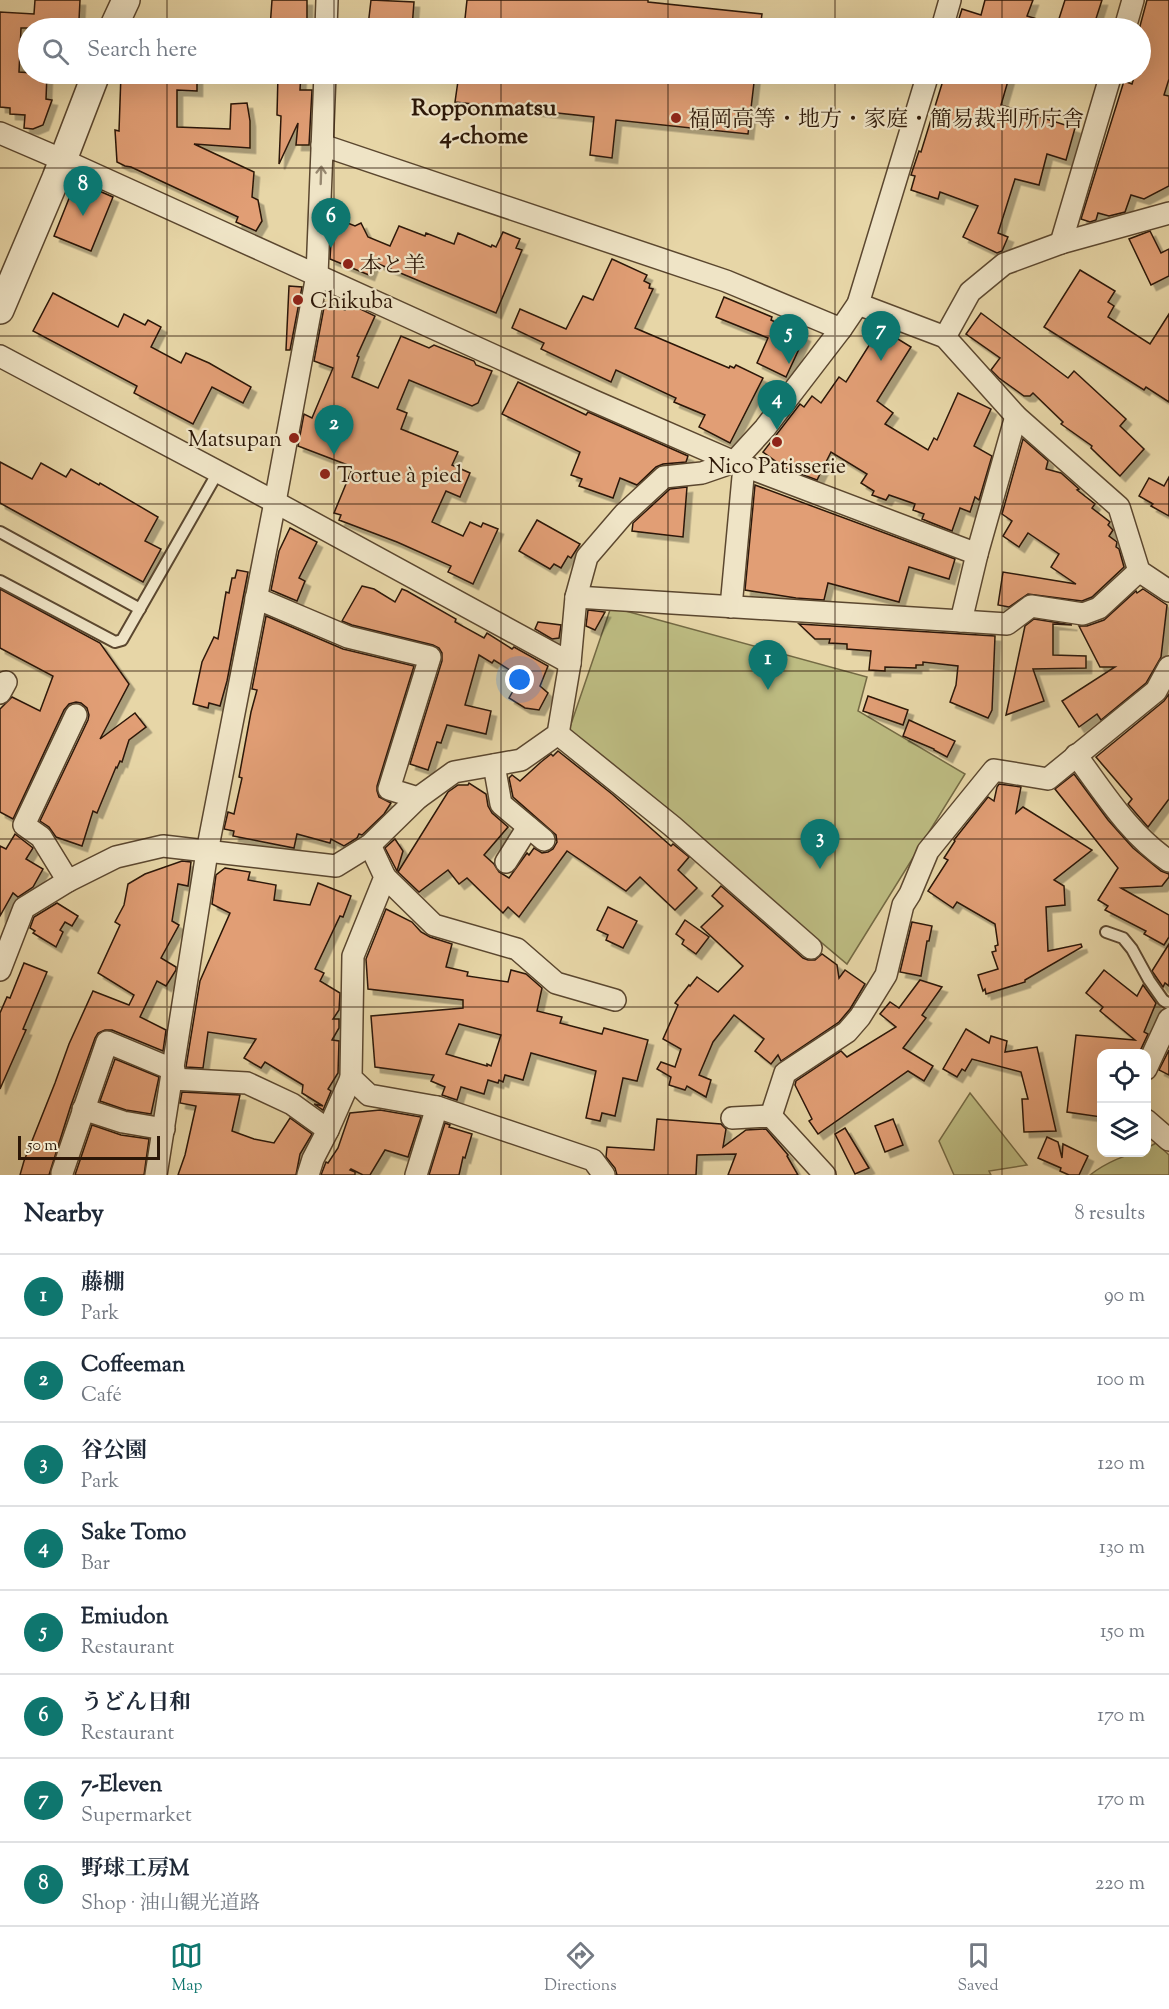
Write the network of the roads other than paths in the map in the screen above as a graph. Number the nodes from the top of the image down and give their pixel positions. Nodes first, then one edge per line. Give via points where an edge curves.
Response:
1 (111, 0) edge
2 (126, 0) edge
3 (327, 0) edge
4 (950, 0) edge
5 (1133, 0) edge
6 (112, 18) edge
7 (117, 18) edge
8 (327, 18) edge
9 (945, 18) edge
10 (1128, 18) edge
11 (92, 84) edge
12 (325, 84) edge
13 (925, 84) edge
14 (1108, 84) edge
15 (0, 133) edge
16 (322, 145) junction
17 (63, 160) junction
18 (1169, 213) edge
19 (1061, 243) junction
20 (317, 275) junction
21 (858, 304) junction
22 (0, 310) edge
23 (841, 329) junction
24 (945, 337) junction
25 (0, 356) edge
26 (1016, 416) junction
27 (739, 464) junction
28 (218, 472) junction
29 (275, 502) junction
30 (0, 532) edge
31 (977, 554) junction
32 (1139, 570) junction
33 (0, 581) edge
34 (1169, 591) edge
35 (576, 597) junction
36 (256, 598) junction
37 (731, 607) junction
38 (140, 609) junction
39 (961, 621) junction
40 (570, 663) junction
41 (1169, 667) edge
42 (76, 715) dead end
43 (558, 734) junction
44 (1076, 755) junction
45 (494, 765) junction
46 (418, 798) junction
47 (370, 845) junction
48 (207, 852) junction
49 (1169, 861) edge
50 (506, 862) dead end
51 (385, 877) junction
52 (68, 881) junction
53 (1106, 932) dead end
54 (811, 948) dead end
55 (0, 970) edge
56 (615, 1000) dead end
57 (1169, 1004) edge
58 (1169, 1019) edge
59 (1151, 1059) edge
60 (173, 1074) junction
61 (351, 1078) junction
62 (437, 1107) junction
63 (83, 1109) junction
64 (771, 1116) junction
65 (732, 1118) dead end
66 (1151, 1124) edge
67 (164, 1129) junction
68 (328, 1130) junction
69 (1169, 1140) edge
70 (62, 1173) dead end
71 (156, 1175) edge
72 (308, 1175) edge
73 (416, 1175) edge
74 (604, 1175) edge
75 (825, 1175) edge

1 - 6 street
2 - 7 street
3 - 8 street
4 - 9 street
5 - 10 street
11 - 17 street
12 - 16 street
13 - 21 street
14 - 19 street
15 - 17 street
20 -> 16 street
16 - 23 street via 726,281
17 - 20 street
17 - 22 street
18 - 19 street
19 - 24 street via 1004,264 970,292
20 - 27 street
20 - 29 street
21 - 23 street
21 - 24 street
23 - 27 street
24 - 26 street
25 - 28 street
26 - 31 street
26 - 32 street via 1119,507
27 - 31 street
27 - 35 street via 664,477 624,514 587,557
27 - 37 street
28 - 29 street
28 - 38 lane
29 - 36 street
29 - 40 street
30 - 38 lane
31 - 39 street
32 - 34 street
32 - 39 street via 1099,608 1083,614 1031,606 1007,624
33 - 38 lane via 116,642 122,640
35 - 37 street
35 - 40 street
36 - 46 street via 348,637 430,657 389,789
36 - 48 street
37 - 39 street
40 - 43 street
41 - 44 street via 1156,692
42 - 52 street via 24,825 41,837
43 - 45 street via 521,760
43 - 54 street via 672,826
44 - 49 street via 1120,815 1151,849
44 - 64 street via 1048,779 994,770 928,851 903,905 886,975 860,1017 847,1032 785,1073
45 - 46 street via 454,772
45 - 50 street via 501,804 536,834
46 - 47 street
47 - 48 street via 336,866
47 - 51 street
48 - 52 street via 163,846 116,857
48 - 60 street
51 - 56 street via 434,925 517,949 556,983
51 - 61 street via 353,956
52 - 55 street via 24,908
53 - 57 lane via 1123,938
58 - 59 street
60 - 63 street via 107,1042
60 - 67 street
60 - 68 street via 247,1083 292,1104
61 - 62 street via 369,1095
61 - 68 street
62 - 73 street
62 - 74 street via 593,1160
63 - 67 street via 123,1122
63 - 70 street
64 - 65 street
64 - 75 street
66 - 69 street
67 - 71 street
68 - 72 street

